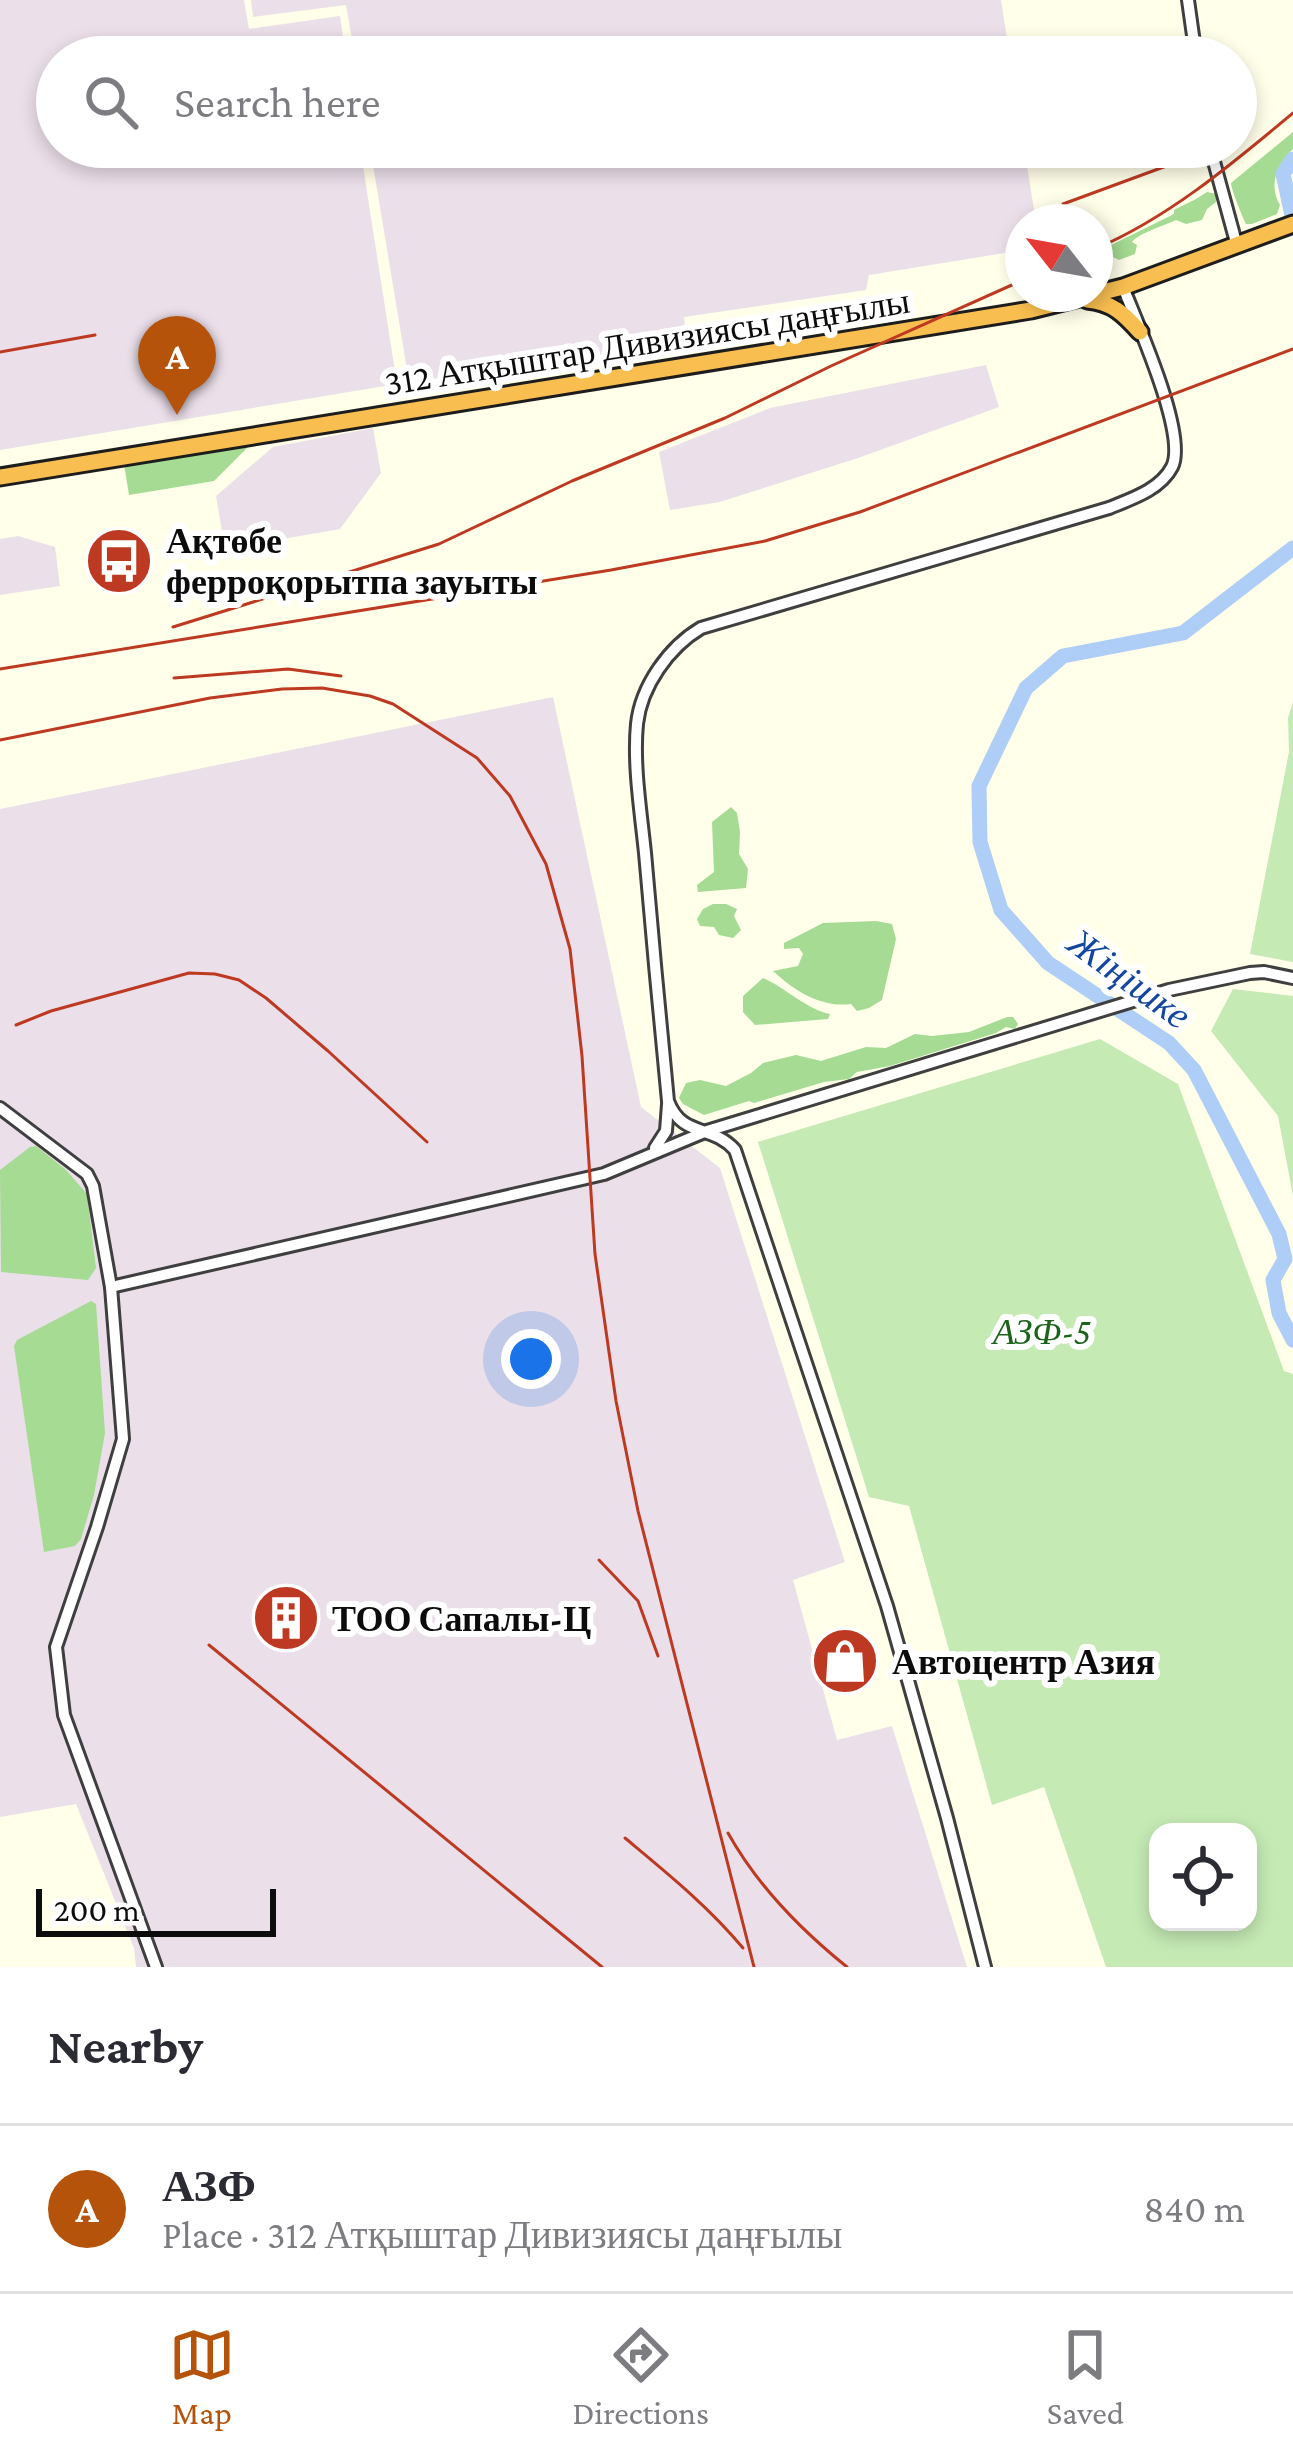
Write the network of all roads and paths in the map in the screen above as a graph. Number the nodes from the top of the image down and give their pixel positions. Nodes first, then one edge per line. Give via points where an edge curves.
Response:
1 (1188, 0) edge
2 (1193, 36) edge
3 (1216, 168) edge
4 (1293, 224) edge
5 (1237, 246) junction
6 (1123, 287) junction
7 (1113, 290) edge
8 (1113, 306) edge
9 (1005, 312) edge
10 (1140, 332) junction
11 (0, 477) edge
12 (1293, 978) edge
13 (668, 1101) junction
14 (0, 1108) edge
15 (751, 1118) junction
16 (706, 1132) junction
17 (735, 1150) junction
18 (652, 1153) junction
19 (111, 1287) junction
20 (157, 1967) edge
21 (985, 1967) edge

1 - 2 street
3 - 5 street
4 - 5 highway, 312 Атқыштар Дивизиясы даңғылы
5 - 6 highway, 312 Атқыштар Дивизиясы даңғылы
6 - 7 highway, 312 Атқыштар Дивизиясы даңғылы
6 - 10 street
8 - 10 highway
9 - 11 highway, 312 Атқыштар Дивизиясы даңғылы
10 - 13 street via 1176,453 1153,488 1109,508 718,621 683,638 654,677 637,723 639,789
12 - 15 street via 1264,972 1162,992
13 - 16 street via 679,1120
13 - 18 street via 666,1131
14 - 19 street via 87,1174
15 - 16 street
15 - 17 street
16 - 17 street
16 - 18 street
17 - 21 street via 887,1606
18 - 19 street via 604,1174
19 - 20 street via 123,1439 56,1647 64,1715

